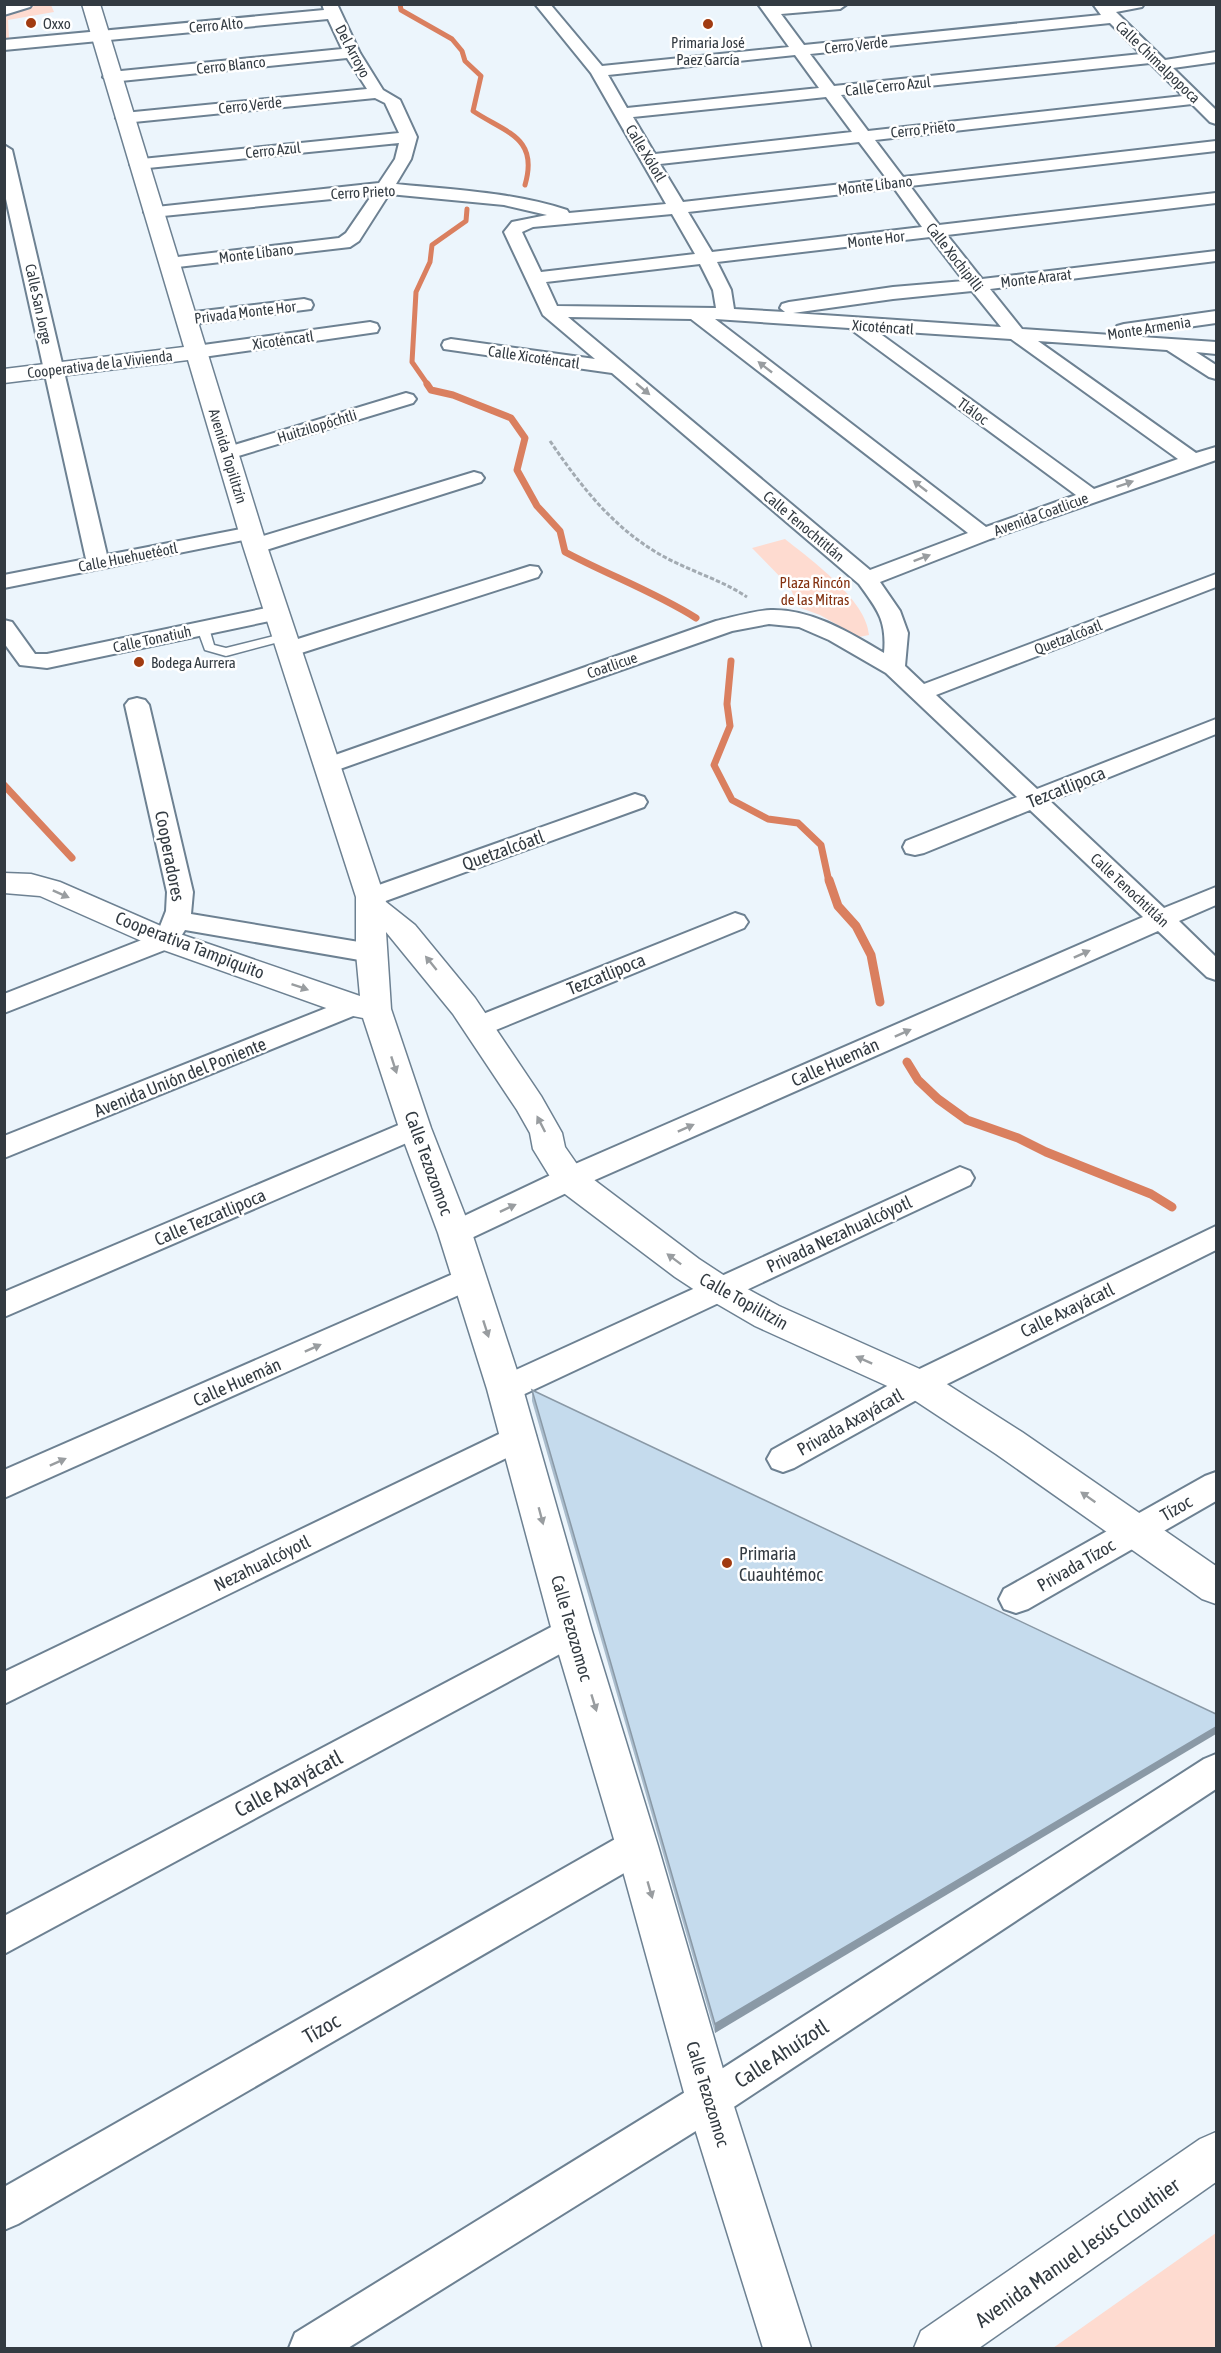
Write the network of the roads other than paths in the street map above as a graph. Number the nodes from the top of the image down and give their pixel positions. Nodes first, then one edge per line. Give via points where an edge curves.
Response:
1 (25, 4) edge
2 (91, 4) edge
3 (542, 4) edge
4 (840, 4) edge
5 (1137, 4) edge
6 (768, 8) edge
7 (331, 9) edge
8 (4, 11) edge
9 (1105, 11) edge
10 (99, 36) junction
11 (4, 45) edge
12 (799, 51) junction
13 (352, 53) junction
14 (1216, 57) edge
15 (1157, 61) junction
16 (598, 71) junction
17 (111, 76) junction
18 (830, 92) junction
19 (377, 93) junction
20 (1196, 99) junction
21 (622, 113) junction
22 (1215, 116) edge
23 (124, 118) junction
24 (409, 136) junction
25 (862, 136) junction
26 (1216, 146) edge
27 (4, 150) edge
28 (650, 159) junction
29 (138, 164) junction
30 (899, 182) junction
31 (9, 186) edge
32 (385, 188) junction
33 (1216, 198) edge
34 (678, 208) junction
35 (153, 212) junction
36 (570, 219) junction
37 (532, 222) joint
38 (935, 232) junction
39 (1216, 256) edge
40 (707, 259) junction
41 (169, 263) junction
42 (536, 278) junction
43 (976, 285) junction
44 (304, 305) dead end
45 (550, 311) junction
46 (695, 314) junction
47 (726, 314) junction
48 (749, 317) junction
49 (1216, 317) edge
50 (186, 320) junction
51 (856, 325) junction
52 (370, 328) dead end
53 (1017, 335) junction
54 (1082, 340) junction
55 (451, 345) dead end
56 (1172, 345) junction
57 (1216, 348) edge
58 (196, 352) junction
59 (618, 368) junction
60 (53, 370) junction
61 (1216, 373) edge
62 (4, 376) edge
63 (406, 399) dead end
64 (228, 453) junction
65 (1216, 453) edge
66 (1194, 461) junction
67 (474, 478) dead end
68 (1090, 496) junction
69 (983, 535) junction
70 (253, 539) junction
71 (98, 562) junction
72 (530, 572) dead end
73 (867, 579) junction
74 (1216, 580) edge
75 (4, 582) edge
76 (276, 613) junction
77 (4, 627) edge
78 (202, 628) junction
79 (288, 643) junction
80 (894, 668) junction
81 (920, 693) junction
82 (137, 705) dead end
83 (1216, 726) edge
84 (329, 765) junction
85 (1032, 800) junction
86 (635, 802) dead end
87 (915, 847) dead end
88 (4, 883) edge
89 (1216, 895) edge
90 (371, 902) junction
91 (1161, 919) junction
92 (735, 922) dead end
93 (172, 930) junction
94 (372, 953) junction
95 (1216, 971) edge
96 (4, 1004) edge
97 (365, 1007) junction
98 (477, 1027) junction
99 (415, 1128) junction
100 (4, 1148) edge
101 (569, 1179) junction
102 (960, 1179) dead end
103 (455, 1233) junction
104 (1216, 1237) edge
105 (469, 1278) junction
106 (719, 1290) junction
107 (4, 1305) edge
108 (918, 1384) junction
109 (505, 1389) junction
110 (520, 1437) junction
111 (783, 1459) dead end
112 (4, 1485) edge
113 (1216, 1485) edge
114 (1136, 1531) junction
115 (1216, 1587) edge
116 (1016, 1599) dead end
117 (572, 1631) junction
118 (4, 1689) edge
119 (1216, 1770) edge
120 (637, 1846) junction
121 (4, 1936) edge
122 (709, 2100) junction
123 (1216, 2155) edge
124 (4, 2210) edge
125 (310, 2349) edge
126 (787, 2349) edge
127 (938, 2349) edge

1 - 8 street
2 - 10 street, Avenida Topilitzín
3 - 16 street, Calle Xólotl
4 - 6 street
5 - 9 street, Cerro Verde
6 - 12 street, Calle Xochipilli
7 - 10 street, Cerro Alto
7 - 13 street, Del Arroyo
9 - 12 street, Cerro Verde
9 - 15 street, Calle Chimalpopoca
10 - 11 street, Cerro Alto
10 - 17 street, Avenida Topilitzín
12 - 16 street, Cerro Verde
12 - 18 street, Calle Xochipilli
13 - 17 street, Cerro Blanco
13 - 19 street, Del Arroyo
14 - 15 street, Calle Cerro Azul
15 - 18 street, Calle Cerro Azul
15 - 20 street, Calle Chimalpopoca
16 - 21 street, Calle Xólotl
17 - 23 street, Avenida Topilitzín
18 - 21 street, Calle Cerro Azul
18 - 25 street, Calle Xochipilli
19 - 23 street, Cerro Verde
19 - 24 street, Del Arroyo via 392,100
20 - 22 street, Calle Chimalpopoca
20 - 25 street, Cerro Prieto
21 - 28 street, Calle Xólotl
23 - 29 street, Avenida Topilitzín
24 - 29 street, Cerro Azul
24 - 32 street via 404,159
25 - 28 street, Cerro Prieto
25 - 30 street, Calle Xochipilli
26 - 30 street, Monte Líbano
27 - 31 street, Calle San Jorge
28 - 34 street, Calle Xólotl
29 - 35 street, Avenida Topilitzín
30 - 34 street, Monte Líbano
30 - 38 street, Calle Xochipilli
31 - 60 street, Calle San Jorge
32 - 35 street, Cerro Prieto
32 - 36 street, Cerro Prieto via 504,200 540,207
32 - 41 street, Monte Líbano via 344,243
33 - 38 street, Monte Hor
34 - 36 street, Monte Líbano
34 - 40 street, Calle Xólotl
35 - 41 street, Avenida Topilitzín
36 - 37 street, Monte Líbano
37 - 42 street, Calle Tenochtitlán via 513,232
38 - 40 street, Monte Hor
38 - 43 street, Calle Xochipilli
39 - 43 street, Monte Ararat
40 - 42 street, Monte Hor
40 - 47 street, Calle Xólotl via 722,290
41 - 50 street, Avenida Topilitzín
42 - 45 street, Calle Tenochtitlán
43 - 48 street, Monte Ararat via 850,298
43 - 53 street, Calle Xochipilli
44 - 50 street, Privada Monte Hor
45 - 46 street, Xicoténcatl
45 - 59 street, Calle Tenochtitlán
46 - 47 street, Xicoténcatl
69 -> 46 street
47 - 48 street, Xicoténcatl
48 - 51 street, Xicoténcatl
49 - 54 street, Monte Armenia via 1144,326
50 - 58 street, Avenida Topilitzín
51 - 53 street, Xicoténcatl
51 - 68 street, Tláloc
52 - 58 street, Xicoténcatl
53 - 54 street, Xicoténcatl
53 - 66 street, Calle Xochipilli
54 - 56 street, Xicoténcatl
55 - 59 street, Calle Xicoténcatl
56 - 57 street, Xicoténcatl
56 - 61 street
58 - 60 street, Cooperativa de la Vivienda
58 - 64 street, Avenida Topilitzín
59 -> 73 street, Calle Tenochtitlán
60 - 62 street, Cooperativa de la Vivienda
60 - 71 street, Calle San Jorge
63 - 64 street, Huitzilopóchtli
64 - 70 street, Avenida Topilitzín
65 - 66 street, Avenida Coatlicue
68 -> 66 street, Avenida Coatlicue
67 - 70 street, Calle Huehuetéotl
68 - 69 street, Avenida Coatlicue
73 -> 69 street, Avenida Coatlicue
70 - 71 street, Calle Huehuetéotl
70 - 76 street, Avenida Topilitzín
71 - 75 street, Calle Huehuetéotl
72 - 79 street
73 - 80 street, Calle Tenochtitlán via 889,611 897,633
74 - 81 street, Quetzalcóatl
76 - 78 street, Calle Tonatiuh
76 - 79 street, Avenida Topilitzín
77 - 78 street, Calle Tonatiuh via 28,660 46,661
78 - 79 lane via 209,647 218,652
79 - 84 street, Avenida Topilitzín
80 - 81 street, Calle Tenochtitlán
80 - 84 street, Coatlicue via 813,626 774,617 745,621
81 - 85 street, Calle Tenochtitlán
82 - 93 street, Cooperadores via 180,892 180,912
83 - 85 street, Tezcatlipoca
84 - 90 street, Avenida Topilitzín
85 - 87 street, Tezcatlipoca
85 - 91 street, Calle Tenochtitlán
86 - 90 street, Quetzalcóatl
88 -> 93 street, Cooperativa Tampiquito via 50,889
89 - 91 street, Calle Huemán
90 - 94 street, Calle Tezozomoc
98 -> 90 street, Calle Topilitzin via 418,947
91 - 95 street, Calle Tenochtitlán
101 -> 91 street, Calle Huemán
92 - 98 street, Tezcatlipoca
93 - 94 street, Cooperativa Tampiquito
93 - 96 street
93 -> 97 street, Cooperativa Tampiquito
94 - 97 street, Calle Tezozomoc
97 -> 99 street, Calle Tezozomoc
97 - 100 street, Avenida Unión del Poniente
101 -> 98 street, Calle Topilitzin via 549,1149 546,1133 530,1104
99 - 103 street, Calle Tezozomoc
99 - 107 street, Calle Tezcatlipoca
103 -> 101 street, Calle Huemán
106 -> 101 street, Calle Topilitzin
102 - 106 street, Privada Nezahualcóyotl
103 - 105 street, Calle Tezozomoc
104 - 108 street, Calle Axayácatl
105 -> 109 street, Calle Tezozomoc
112 -> 105 street, Calle Huemán
108 -> 106 street, Calle Topilitzin via 767,1316
106 - 109 street
108 - 111 street, Privada Axayácatl
114 -> 108 street, Calle Topilitzin
109 - 110 street, Calle Tezozomoc
110 -> 117 street, Calle Tezozomoc
110 - 118 street, Nezahualcóyotl
113 - 114 street, Tízoc
114 - 115 street, Calle Topilitzin
114 - 116 street, Privada Tízoc
117 -> 120 street, Calle Tezozomoc
117 - 121 street, Calle Axayácatl
119 - 122 street, Calle Ahuízotl
120 -> 122 street, Calle Tezozomoc
120 - 124 street, Tízoc
122 - 125 street, Calle Ahuízotl
122 - 126 street, Calle Tezozomoc
123 - 127 street, Avenida Manuel Jesús Clouthier

